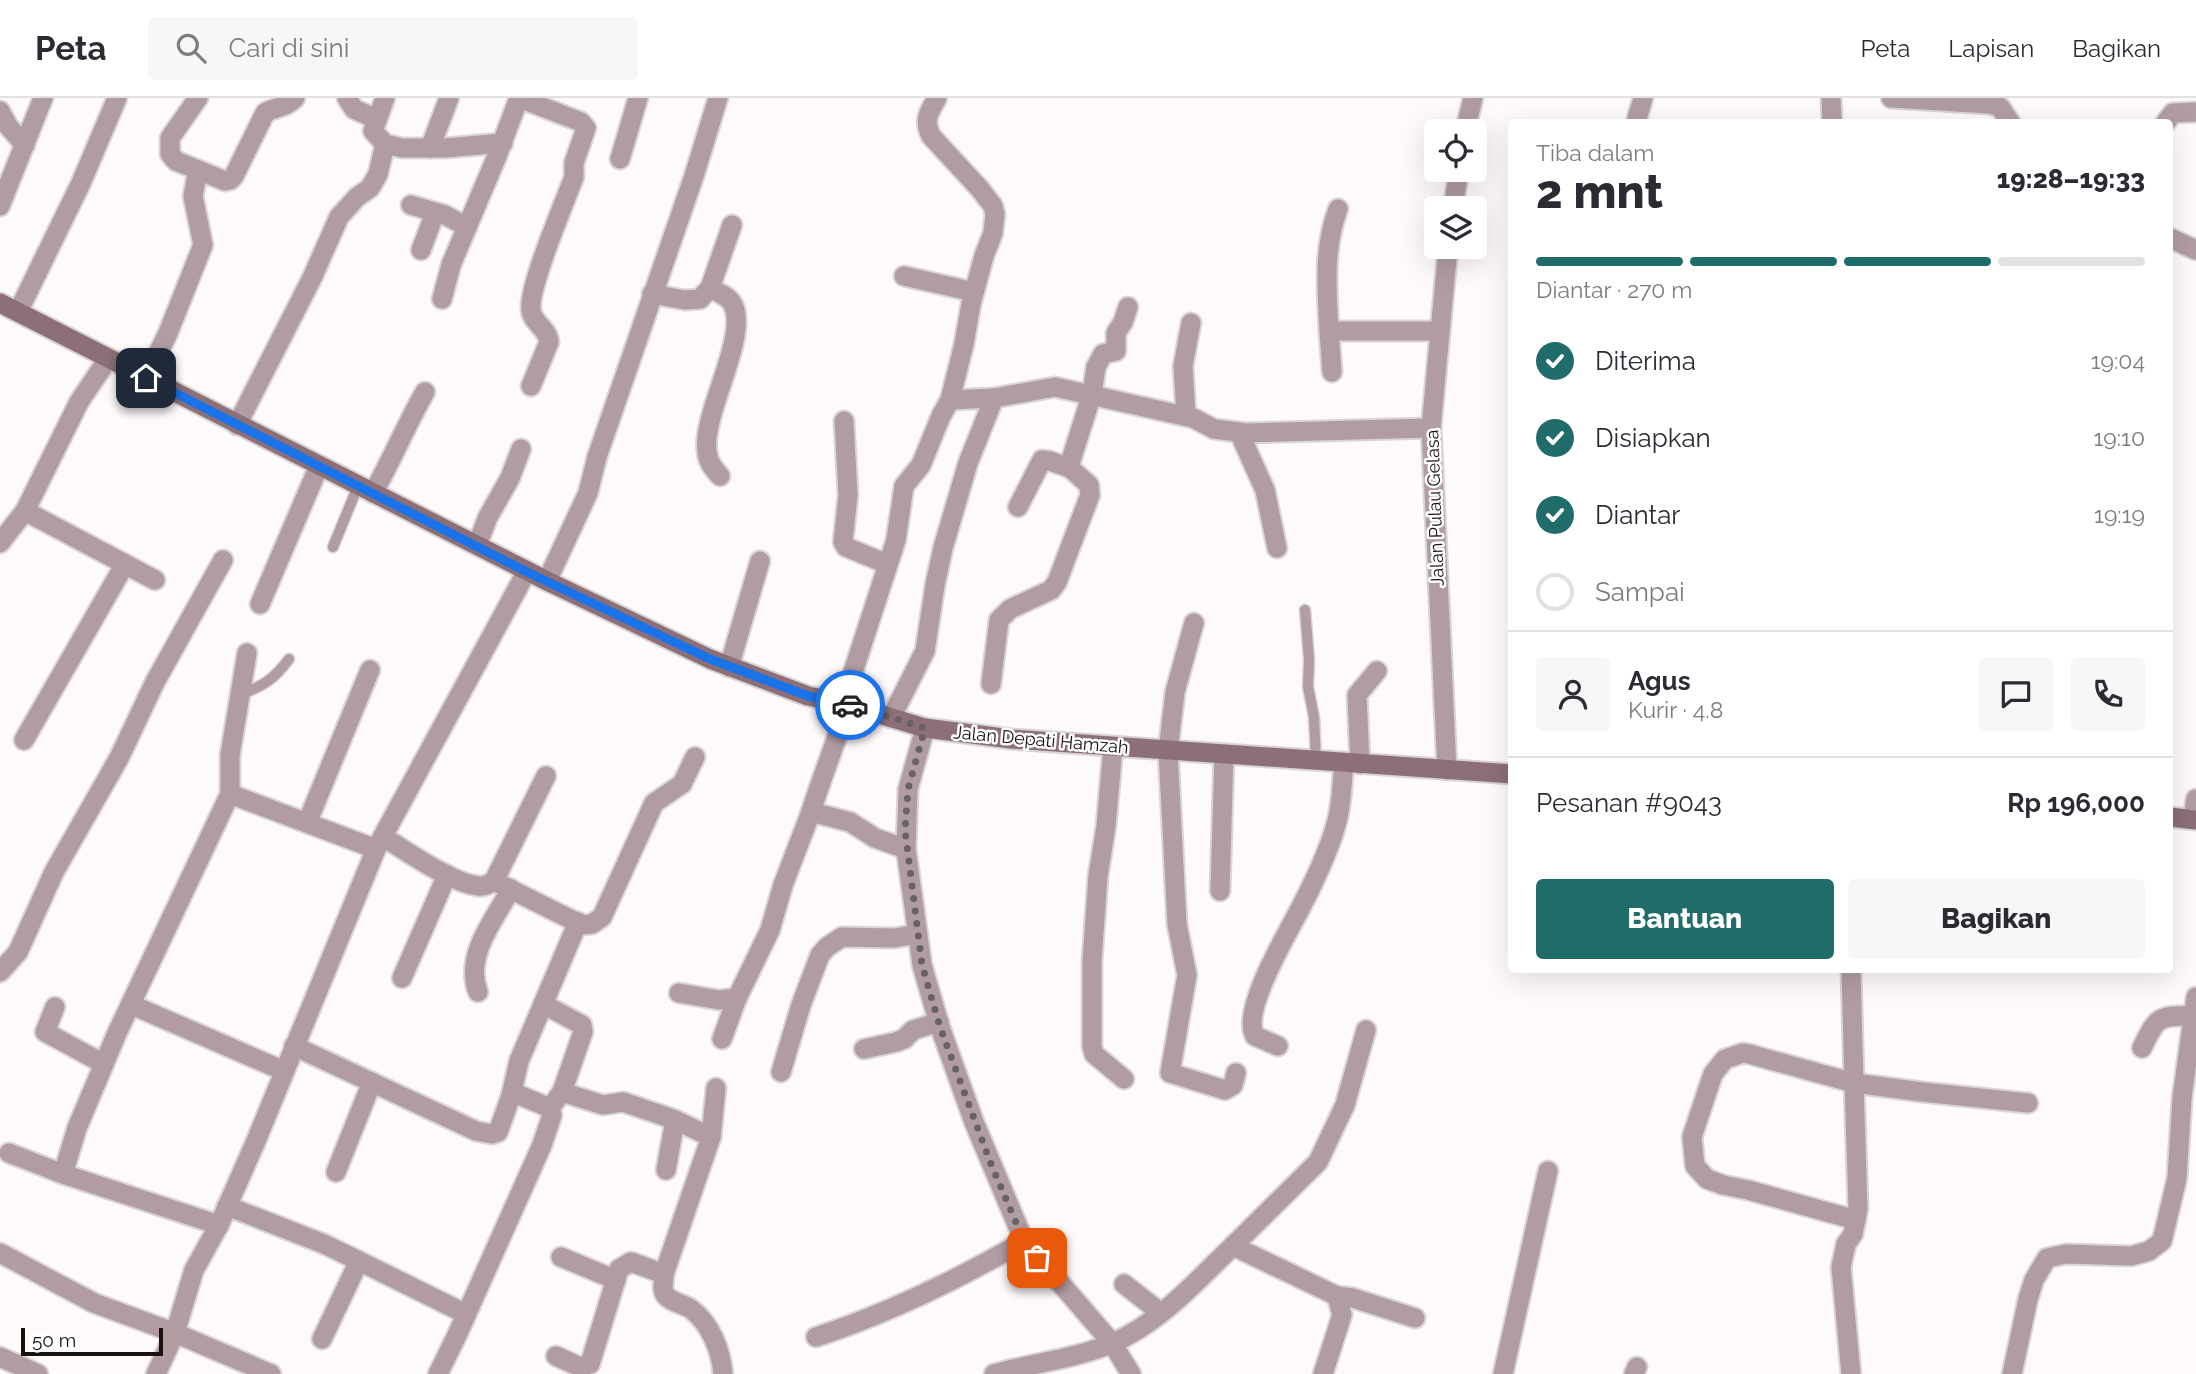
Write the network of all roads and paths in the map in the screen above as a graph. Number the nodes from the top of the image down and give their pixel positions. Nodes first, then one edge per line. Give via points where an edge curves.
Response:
1 (43, 98) edge
2 (117, 98) edge
3 (198, 98) edge
4 (295, 98) edge
5 (347, 98) edge
6 (385, 98) edge
7 (449, 98) edge
8 (519, 98) edge
9 (638, 98) edge
10 (718, 98) edge
11 (937, 98) edge
12 (1473, 98) edge
13 (1643, 98) edge
14 (1831, 98) edge
15 (1891, 98) edge
16 (0, 111) edge
17 (2196, 112) edge
18 (376, 119) junction
19 (1468, 119) edge
20 (1637, 119) edge
21 (1832, 119) edge
22 (2008, 119) edge
23 (2168, 119) edge
24 (503, 143) junction
25 (385, 144) junction
26 (25, 145) junction
27 (430, 148) junction
28 (621, 159) dead end
29 (198, 170) junction
30 (411, 205) dead end
31 (0, 206) edge
32 (1338, 209) dead end
33 (435, 212) junction
34 (732, 225) dead end
35 (467, 227) junction
36 (2173, 239) edge
37 (421, 250) dead end
38 (2196, 250) edge
39 (1447, 259) edge
40 (904, 276) dead end
41 (710, 288) junction
42 (974, 292) junction
43 (652, 294) junction
44 (442, 299) dead end
45 (1128, 307) dead end
46 (9, 308) edge
47 (1191, 323) dead end
48 (1329, 331) junction
49 (1439, 331) junction
50 (108, 359) junction
51 (1332, 372) dead end
52 (146, 378) junction
53 (531, 386) dead end
54 (425, 392) dead end
55 (1092, 394) junction
56 (994, 398) junction
57 (950, 400) junction
58 (1186, 416) junction
59 (844, 421) dead end
60 (237, 425) junction
61 (1431, 428) junction
62 (1239, 432) junction
63 (521, 449) dead end
64 (319, 466) junction
65 (1070, 468) junction
66 (720, 476) dead end
67 (366, 489) junction
68 (1018, 507) dead end
69 (25, 510) junction
70 (0, 543) edge
71 (477, 545) junction
72 (333, 547) dead end
73 (1277, 548) dead end
74 (223, 560) dead end
75 (760, 561) dead end
76 (125, 564) junction
77 (887, 564) junction
78 (527, 572) junction
79 (155, 580) dead end
80 (551, 583) junction
81 (260, 604) dead end
82 (1305, 610) dead end
83 (1194, 624) dead end
84 (247, 653) dead end
85 (289, 659) dead end
86 (729, 667) junction
87 (370, 670) dead end
88 (1377, 671) dead end
89 (990, 684) dead end
90 (240, 694) junction
91 (845, 704) junction
92 (891, 718) junction
93 (925, 728) junction
94 (24, 740) dead end
95 (1113, 747) junction
96 (1168, 751) junction
97 (1224, 754) junction
98 (695, 757) dead end
99 (1316, 761) junction
100 (1352, 763) junction
101 (1447, 769) junction
102 (1508, 774) edge
103 (546, 776) dead end
104 (230, 794) junction
105 (2196, 799) edge
106 (811, 812) junction
107 (2173, 817) edge
108 (2194, 819) edge
109 (307, 823) junction
110 (379, 843) junction
111 (906, 849) junction
112 (447, 874) junction
113 (502, 885) junction
114 (1220, 891) dead end
115 (578, 922) junction
116 (917, 934) junction
117 (0, 972) edge
118 (1852, 973) edge
119 (402, 978) dead end
120 (478, 992) dead end
121 (679, 993) dead end
122 (737, 998) junction
123 (543, 1004) junction
124 (132, 1005) junction
125 (2195, 1006) edge
126 (55, 1007) dead end
127 (939, 1022) junction
128 (1366, 1030) dead end
129 (722, 1039) dead end
130 (294, 1046) junction
131 (1278, 1046) dead end
132 (2142, 1048) dead end
133 (864, 1049) dead end
134 (104, 1064) junction
135 (284, 1071) junction
136 (780, 1072) dead end
137 (1237, 1073) dead end
138 (1124, 1079) dead end
139 (372, 1082) junction
140 (1854, 1083) junction
141 (716, 1087) dead end
142 (512, 1092) junction
143 (2189, 1099) edge
144 (556, 1100) junction
145 (2028, 1102) dead end
146 (675, 1120) junction
147 (711, 1137) junction
148 (9, 1153) dead end
149 (666, 1170) dead end
150 (1548, 1171) dead end
151 (336, 1172) dead end
152 (63, 1174) junction
153 (227, 1206) junction
154 (1856, 1220) junction
155 (219, 1225) junction
156 (1024, 1241) junction
157 (1233, 1246) junction
158 (0, 1253) edge
159 (561, 1258) dead end
160 (359, 1261) junction
161 (664, 1275) junction
162 (615, 1280) junction
163 (1124, 1284) dead end
164 (1337, 1296) junction
165 (1161, 1313) junction
166 (466, 1314) junction
167 (1415, 1318) dead end
168 (175, 1332) junction
169 (816, 1337) dead end
170 (322, 1339) dead end
171 (1112, 1343) junction
172 (556, 1356) dead end
173 (0, 1357) edge
174 (38, 1374) edge
175 (156, 1374) edge
176 (271, 1374) edge
177 (438, 1374) edge
178 (723, 1374) edge
179 (993, 1374) edge
180 (1131, 1374) edge
181 (1322, 1374) edge
182 (1503, 1374) edge
183 (1851, 1374) edge
184 (2012, 1374) edge

1 - 26 street
2 - 46 street via 81,183
3 - 29 street via 170,138 169,148 176,161
4 - 29 street via 265,113 230,180
5 - 18 street via 354,109
6 - 18 street
7 - 27 street
8 - 24 street
8 - 53 street via 586,128 530,307 532,317 549,335
9 - 28 street
10 - 43 street
11 - 42 street via 926,126 931,136 980,189 995,214
12 - 19 street
13 - 20 street
14 - 21 street
15 - 22 street via 1990,104 2000,107
16 - 26 street
17 - 23 street via 2173,113
18 - 25 street via 373,131
24 - 27 street
24 - 35 street
25 - 27 street
25 - 60 street via 378,174 339,217
26 - 31 street
29 - 52 street via 193,196 203,244
30 - 33 street
32 - 48 street via 1327,256
33 - 35 street
33 - 37 street
34 - 41 street
35 - 44 street
36 - 38 street
39 - 49 street, Jalan Pulau Gelasa
40 - 42 street
41 - 43 street via 700,299
41 - 66 street via 730,299 737,316 706,444 710,464
42 - 57 street
43 - 80 street via 588,493
45 - 55 street via 1116,333 1116,351 1100,357
46 - 50 main road, Jalan Depati Hamzah
47 - 58 street via 1183,366
48 - 49 street
48 - 51 street
49 - 61 street, Jalan Pulau Gelasa
50 - 52 main road, Jalan Depati Hamzah
50 - 69 street via 79,402
52 - 60 main road, Jalan Depati Hamzah
54 - 67 street via 396,454
55 - 56 street via 1055,387
55 - 58 street
55 - 65 street
56 - 57 street
56 - 92 street via 968,463 943,548 925,651
57 - 77 street via 921,465 904,486
58 - 62 street via 1214,429
59 - 77 street via 848,495 843,542
60 - 64 main road, Jalan Depati Hamzah
61 - 62 street
61 - 101 street, Jalan Pulau Gelasa
62 - 73 street via 1265,490
63 - 71 street
64 - 67 main road, Jalan Depati Hamzah
64 - 81 street
65 - 68 street via 1042,460
65 - 89 street via 1089,485 1090,495 1057,582 1051,590 1010,608 999,620
67 - 71 main road, Jalan Depati Hamzah
67 - 72 lane
69 - 70 street
69 - 76 street
71 - 78 main road, Jalan Depati Hamzah
74 - 117 street via 54,872 18,952
75 - 86 street
76 - 79 street
76 - 94 street
77 - 91 street
78 - 80 main road, Jalan Depati Hamzah
78 - 110 street
80 - 86 main road, Jalan Depati Hamzah
82 - 99 lane
83 - 96 street via 1175,692
84 - 90 street
85 - 90 lane via 272,681
86 - 91 main road, Jalan Depati Hamzah via 808,696
87 - 109 street
88 - 100 street via 1357,695
90 - 104 street via 230,755
91 - 92 main road, Jalan Depati Hamzah
91 - 106 street
92 - 93 main road, Jalan Depati Hamzah
93 - 95 main road, Jalan Depati Hamzah
93 - 111 street via 908,789
95 - 96 main road, Jalan Depati Hamzah
95 - 138 street via 1091,961 1091,1046 1094,1055
96 - 97 main road, Jalan Depati Hamzah
96 - 137 street via 1177,924 1187,975 1170,1073 1225,1090 1233,1085
97 - 99 main road, Jalan Depati Hamzah
97 - 114 street
98 - 115 street via 682,784 654,803 602,917 593,924
99 - 100 main road, Jalan Depati Hamzah
100 - 101 main road, Jalan Depati Hamzah
100 - 131 street via 1338,817 1301,907 1267,973 1251,1026 1255,1036
101 - 102 main road, Jalan Depati Hamzah
103 - 113 street
104 - 109 street
104 - 124 street
105 - 108 street
106 - 111 street via 850,822 875,838
106 - 122 street via 770,930
107 - 108 main road
109 - 110 street
110 - 112 street
110 - 130 street
111 - 116 street
112 - 113 street via 479,886
112 - 119 street
113 - 115 street
113 - 120 street via 473,967
115 - 123 street
116 - 127 street
116 - 136 street via 842,937 827,947 801,1005
118 - 140 street
121 - 122 street via 719,1000
122 - 129 street
123 - 142 street via 519,1061
123 - 144 street via 583,1028
124 - 134 street
124 - 135 street
125 - 132 street via 2154,1023
125 - 143 street
126 - 134 street via 45,1032
127 - 133 street via 913,1030 896,1042
127 - 156 street
128 - 157 street via 1345,1105 1318,1162
130 - 135 street
130 - 139 street
134 - 152 street
135 - 153 street
139 - 142 street via 476,1131 492,1134 498,1132
139 - 151 street
140 - 145 street
140 - 154 street
140 - 154 street via 1743,1053 1725,1059 1713,1074 1692,1136 1695,1166 1707,1178
141 - 147 street
142 - 144 street
143 - 184 street via 2162,1241 2131,1256 2066,1254 2047,1258 2028,1299
144 - 146 street via 603,1105 623,1102
144 - 166 street via 542,1145
146 - 147 street
146 - 149 street
147 - 161 street
148 - 152 street
150 - 182 street
152 - 155 street
153 - 155 street
153 - 160 street
154 - 183 street via 1841,1267
155 - 168 street via 194,1270
156 - 169 street via 904,1304
156 - 171 street
157 - 164 street
157 - 165 street
158 - 168 street via 94,1303
159 - 162 street
160 - 166 street
160 - 170 street
161 - 162 street via 631,1262 619,1269
161 - 178 street via 666,1296 690,1308 704,1322 722,1360
162 - 172 street via 590,1364 580,1367
163 - 165 street
164 - 167 street
164 - 181 street via 1342,1315
165 - 171 street
166 - 177 street
168 - 175 street
168 - 176 street
171 - 179 street
171 - 180 street
173 - 174 street

